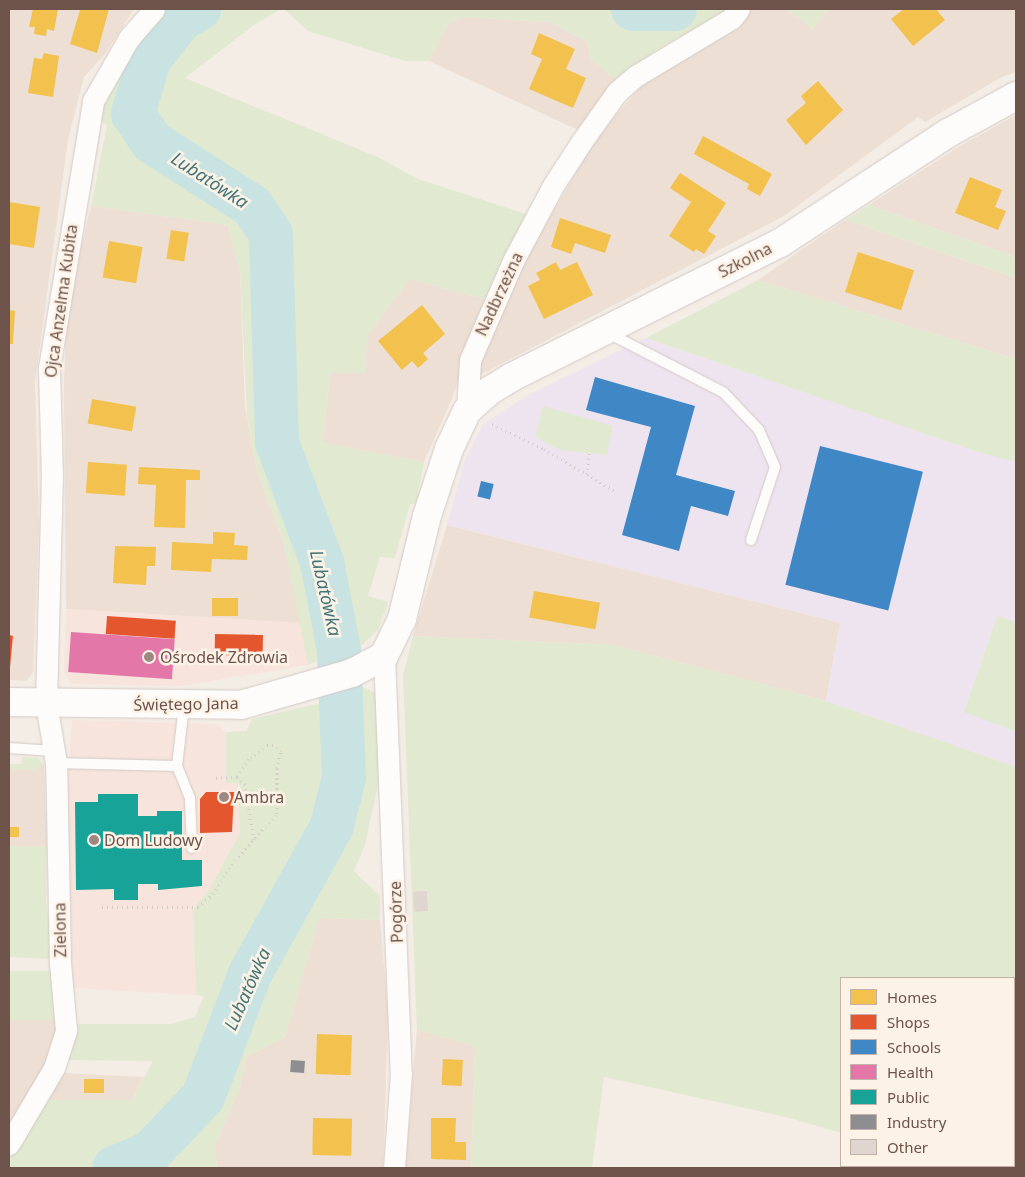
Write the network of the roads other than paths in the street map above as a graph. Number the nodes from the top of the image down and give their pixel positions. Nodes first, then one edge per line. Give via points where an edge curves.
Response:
1 (154, 9) edge
2 (740, 9) edge
3 (1016, 96) edge
4 (604, 332) junction
5 (467, 411) junction
6 (751, 540) dead end
7 (384, 656) junction
8 (9, 702) edge
9 (46, 703) junction
10 (184, 706) junction
11 (9, 748) edge
12 (55, 757) junction
13 (177, 766) junction
14 (192, 848) dead end
15 (9, 1144) edge
16 (394, 1168) edge

1 - 9 street, Ojca Anzelma Kubita via 129,38 93,101 60,288 49,368 52,477
2 - 5 street, Nadbrzeżna via 732,18 634,77 617,92 582,141 554,184 513,261 470,360
3 - 4 street, Szkolna via 948,133 780,243
4 - 5 street, Szkolna via 512,377
4 - 6 lane via 723,392 759,430 775,467
5 - 7 street, Nadbrzeżna via 449,449 427,516 402,619
7 - 10 street, Świętego Jana via 352,673 241,705
7 - 16 street, Pogórze via 401,1073
8 - 9 street, Świętego Jana
9 - 10 street, Świętego Jana
9 - 12 street, Zielona
10 - 13 lane
11 - 12 lane
12 - 13 lane
12 - 15 street, Zielona via 60,963 66,1030 54,1068
13 - 14 lane via 190,799

